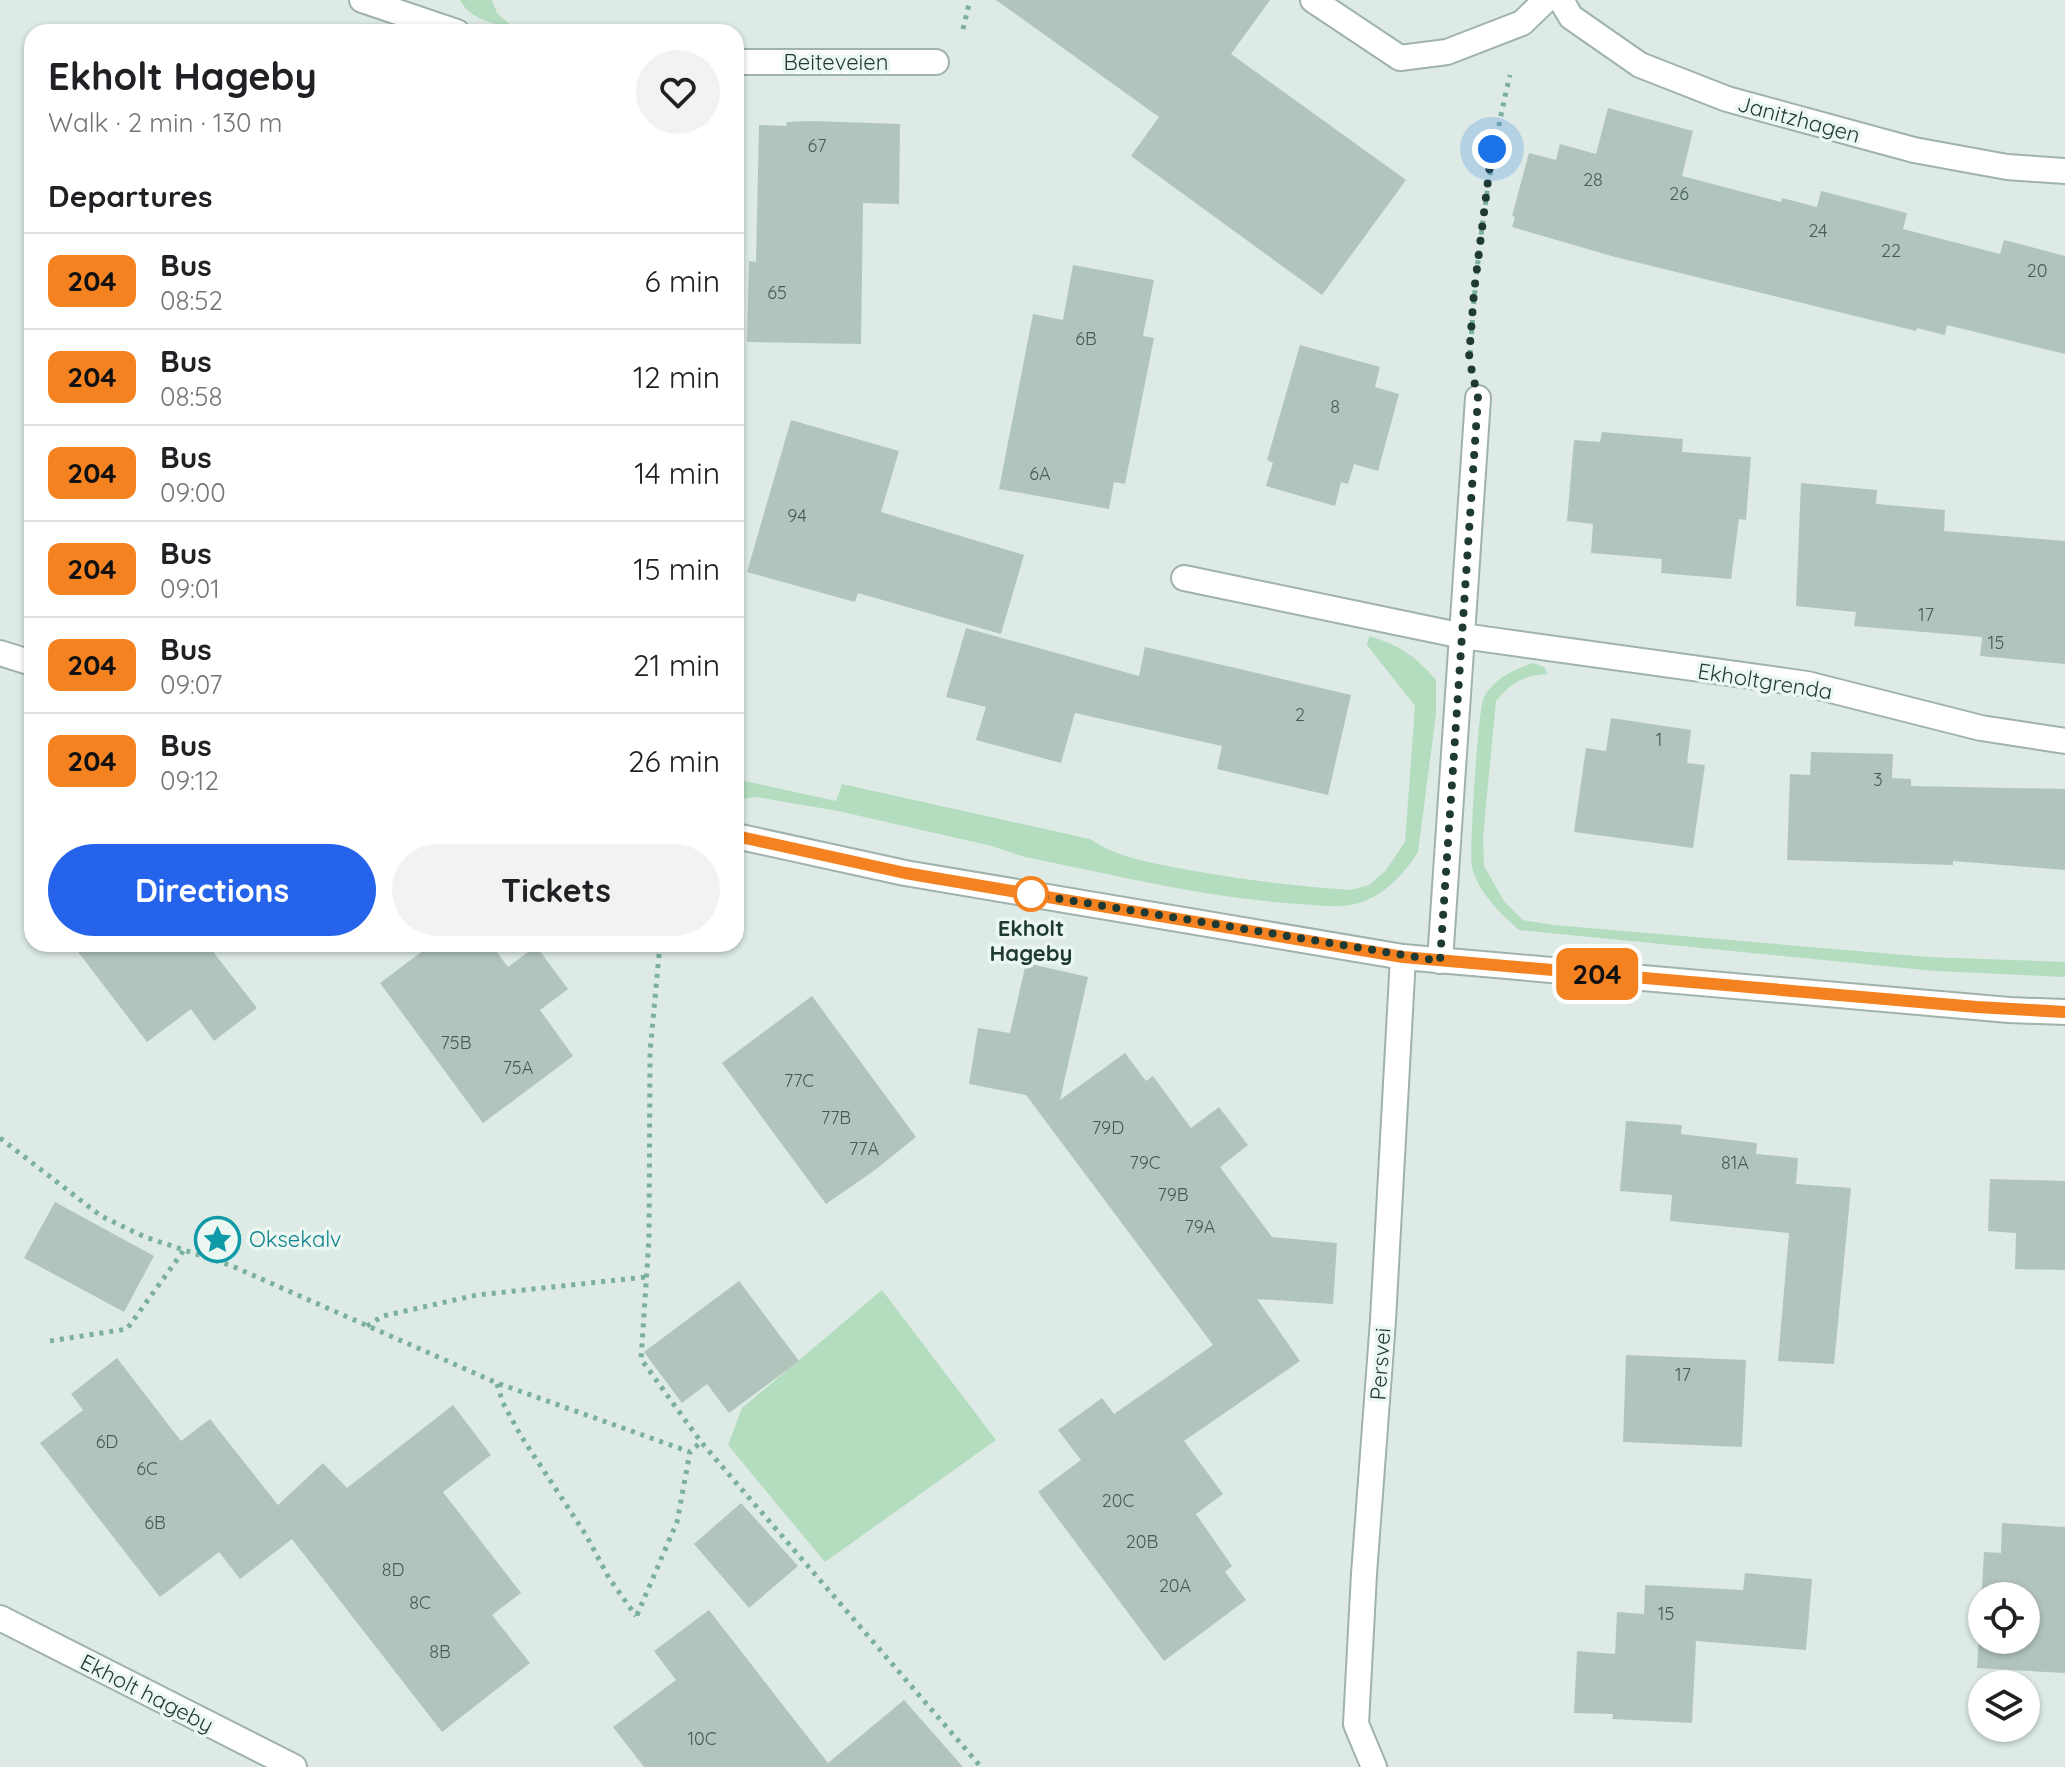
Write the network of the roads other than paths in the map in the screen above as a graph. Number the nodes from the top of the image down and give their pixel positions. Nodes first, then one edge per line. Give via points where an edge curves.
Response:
1 (362, 0) edge
2 (1313, 0) edge
3 (1546, 0) edge
4 (1561, 0) edge
5 (433, 24) edge
6 (744, 62) edge
7 (936, 62) dead end
8 (2065, 171) edge
9 (1478, 398) road end
10 (1184, 578) dead end
11 (1463, 636) junction
12 (0, 653) edge
13 (24, 660) edge
14 (2065, 741) edge
15 (744, 838) edge
16 (1403, 957) junction
17 (1440, 961) junction
18 (2065, 1012) edge
19 (0, 1618) edge
20 (294, 1767) edge
21 (1374, 1767) edge

1 - 5 street
2 - 3 street via 1400,58 1447,52 1522,23
4 - 8 street, Janitzhagen via 1571,17 1640,65 1727,99 1914,150 2007,167
6 - 7 street, Beiteveien
9 - 11 street
10 - 11 street, Ekholtgrenda
11 - 14 street, Ekholtgrenda via 1807,684 1981,728
11 - 17 street
12 - 13 street
15 - 16 street via 905,873
16 - 17 street
16 - 21 street, Persvei via 1356,1724
17 - 18 street
19 - 20 street, Ekholt hageby

